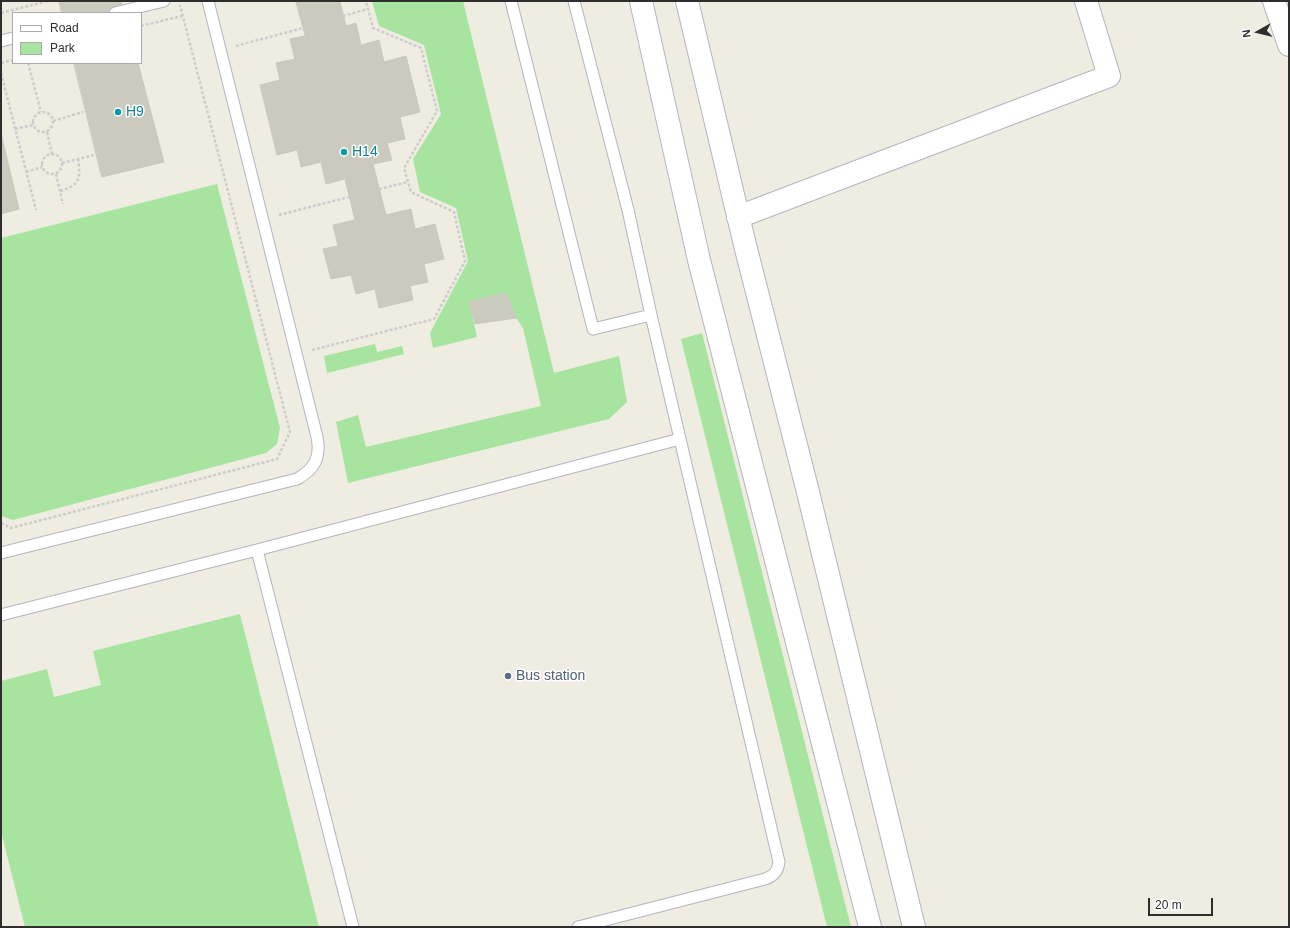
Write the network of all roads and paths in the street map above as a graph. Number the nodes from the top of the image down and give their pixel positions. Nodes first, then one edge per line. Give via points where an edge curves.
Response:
1 (48, 1) edge
2 (164, 1) edge
3 (208, 1) edge
4 (366, 1) edge
5 (511, 1) edge
6 (574, 1) edge
7 (641, 1) edge
8 (687, 1) edge
9 (1086, 1) edge
10 (1274, 1) edge
11 (368, 9) junction
12 (119, 12) edge
13 (1, 13) edge
14 (343, 16) dead end
15 (142, 26) edge
16 (303, 28) dead end
17 (12, 38) edge
18 (1, 41) edge
19 (1289, 45) edge
20 (221, 50) junction
21 (12, 60) edge
22 (1, 63) edge
23 (28, 64) edge
24 (1, 73) edge
25 (41, 112) junction
26 (83, 112) dead end
27 (53, 120) junction
28 (33, 124) junction
29 (15, 129) junction
30 (46, 132) junction
31 (52, 154) junction
32 (94, 155) dead end
33 (78, 159) junction
34 (62, 163) junction
35 (42, 167) junction
36 (26, 172) junction
37 (56, 174) junction
38 (408, 182) junction
39 (379, 189) dead end
40 (60, 191) junction
41 (349, 197) dead end
42 (63, 204) dead end
43 (36, 210) dead end
44 (738, 217) junction
45 (263, 220) junction
46 (651, 315) junction
47 (296, 354) junction
48 (680, 439) junction
49 (1, 523) edge
50 (258, 550) junction
51 (1, 553) edge
52 (1, 615) edge
53 (353, 927) edge
54 (578, 927) edge
55 (870, 927) edge
56 (914, 927) edge

1 - 13 path
2 - 12 lane
3 - 20 lane
4 - 11 path
5 - 46 lane via 593,329
6 - 46 lane via 628,210
7 - 55 main road via 699,260
8 - 44 main road
9 - 44 main road via 1109,76
10 - 19 main road
11 - 14 path
11 - 38 path via 373,28 421,48 437,111 404,168
15 - 49 path via 182,16 290,432 277,459 11,528
16 - 20 path
17 - 18 lane
20 - 45 lane
21 - 22 path
23 - 25 path
24 - 29 path
25 - 27 path via 50,115
25 - 28 path via 33,118
26 - 27 path
27 - 30 path via 52,127
28 - 29 path
28 - 30 path via 40,132
29 - 36 path
30 - 31 path
31 - 34 path via 57,155
31 - 35 path via 43,160
32 - 33 path
33 - 34 path
33 - 40 path via 78,181 69,189
34 - 37 path
35 - 36 path
35 - 37 path via 49,174
36 - 43 path
37 - 40 path
38 - 39 path
38 - 47 path via 411,192 454,212 465,261 434,320
40 - 42 path
41 - 45 path
44 - 56 main road
45 - 47 lane
46 - 48 lane
47 - 51 lane via 319,445 316,462 305,475
48 - 50 lane
48 - 54 lane via 779,866 774,875 766,879
50 - 52 lane
50 - 53 lane

